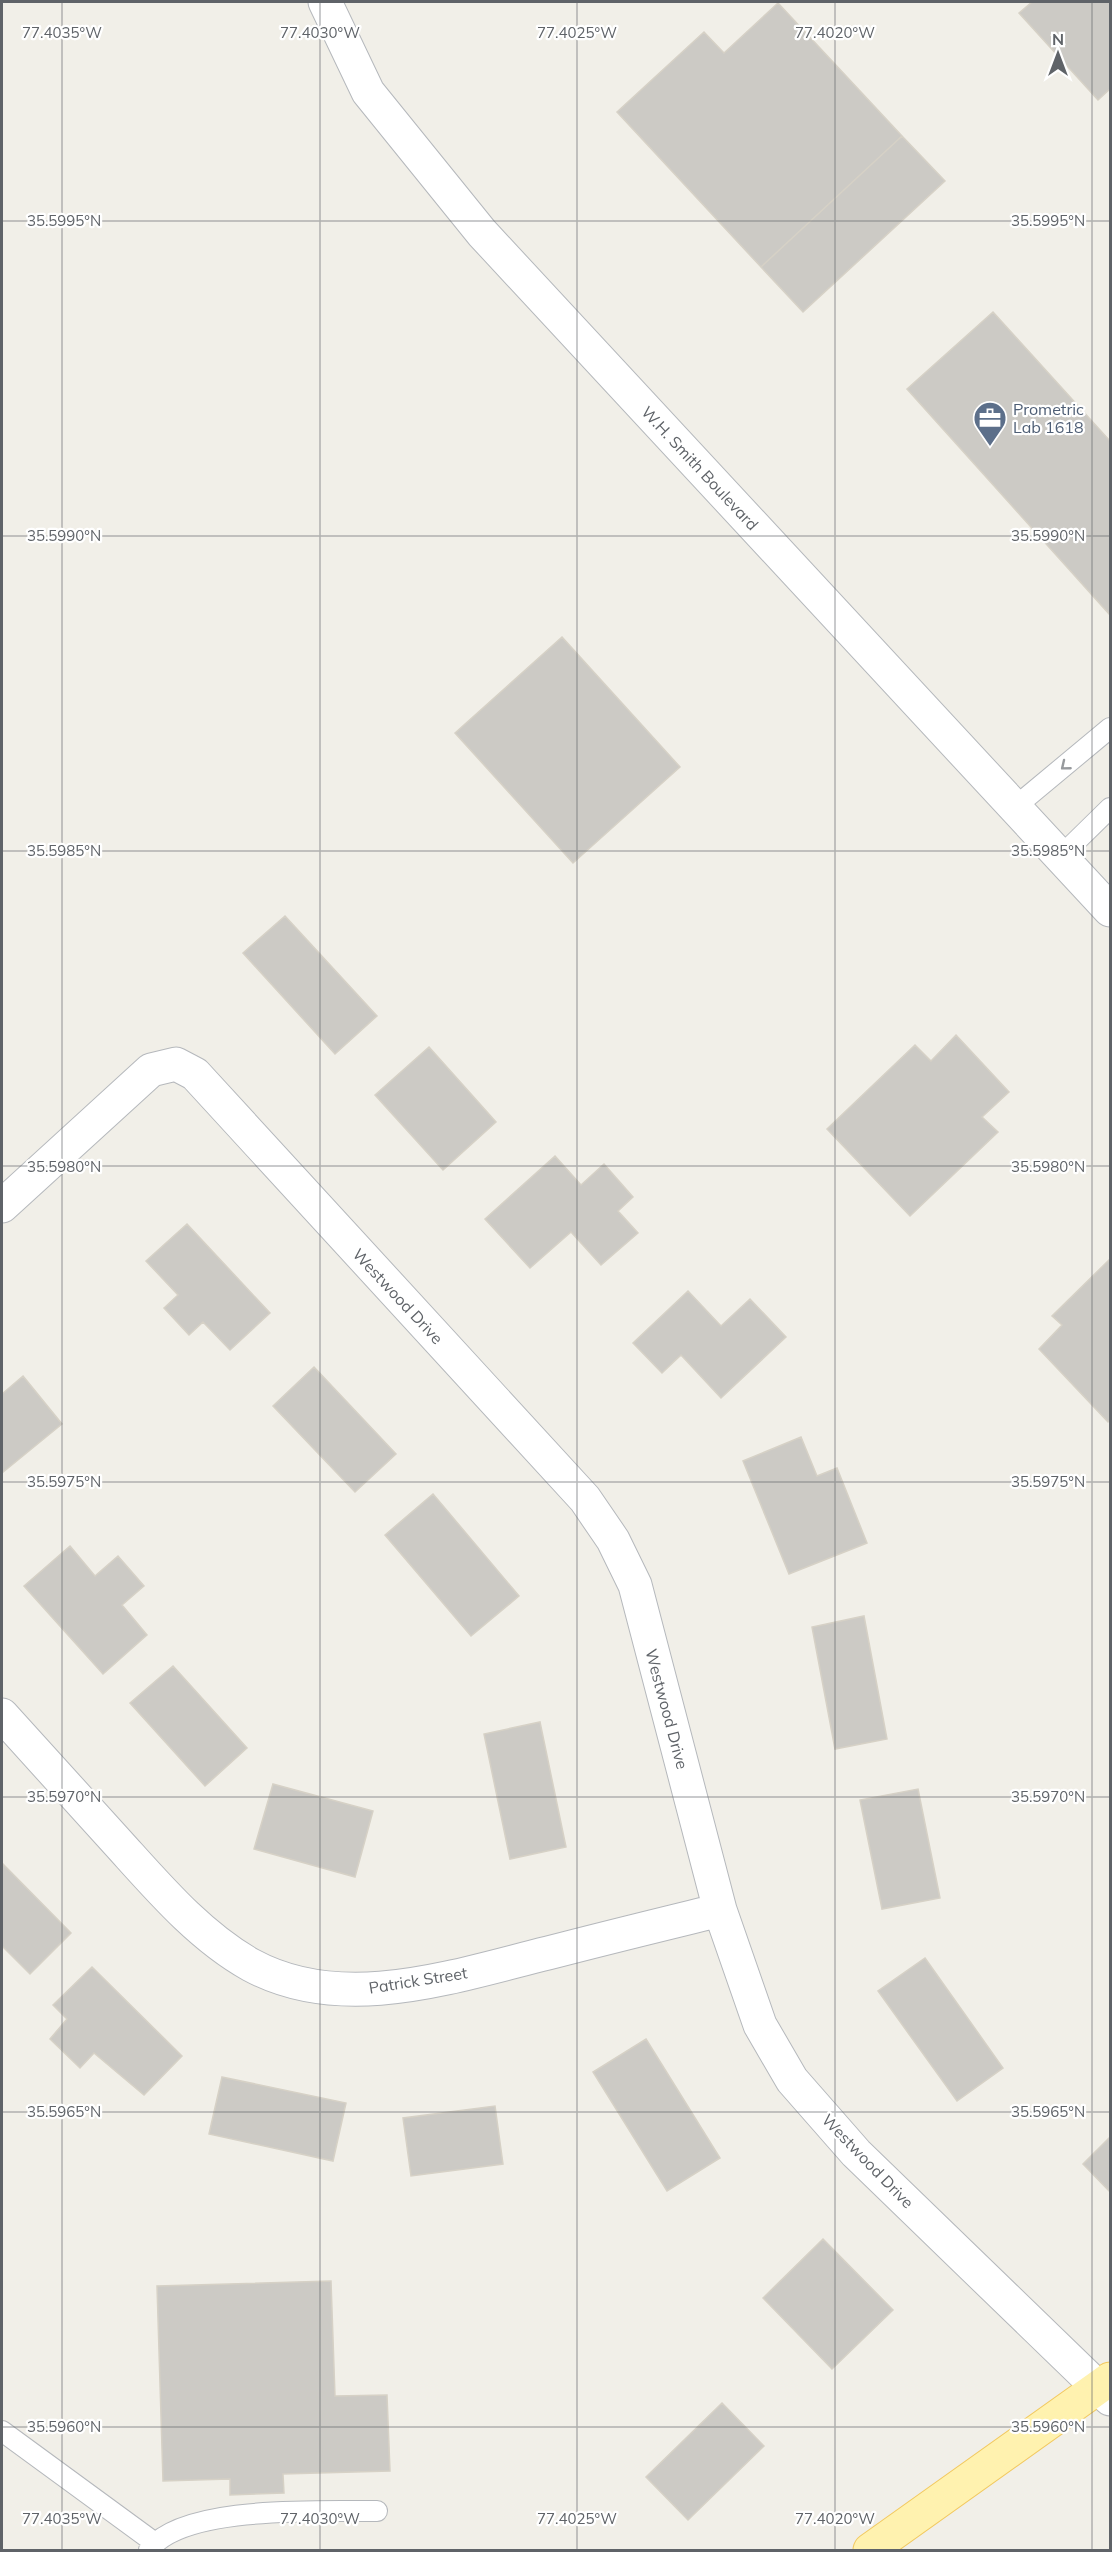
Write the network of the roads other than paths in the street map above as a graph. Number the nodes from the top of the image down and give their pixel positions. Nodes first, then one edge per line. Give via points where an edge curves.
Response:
1 (325, 2) edge
2 (1110, 728) edge
3 (1015, 807) junction
4 (1110, 808) edge
5 (1061, 856) junction
6 (1110, 910) edge
7 (2, 1206) edge
8 (2, 1715) edge
9 (720, 1910) junction
10 (1106, 2388) edge
11 (2, 2431) edge
12 (376, 2511) dead end
13 (152, 2547) edge
14 (870, 2550) edge

1 - 3 street, W.H. Smith Boulevard via 368,92 482,234
2 -> 3 lane
3 - 5 street, W.H. Smith Boulevard
4 - 5 lane
5 - 6 street, W.H. Smith Boulevard
7 - 9 street, Westwood Drive via 151,1070 176,1064 195,1074 585,1499 613,1540 635,1585
8 - 9 street, Patrick Street via 161,1891 211,1937 252,1965 290,1980 334,1989 384,1988 466,1973
9 - 10 street, Westwood Drive via 760,2025 792,2080 856,2153
10 - 14 main road
11 - 13 lane
12 - 13 lane via 235,2515 194,2524

